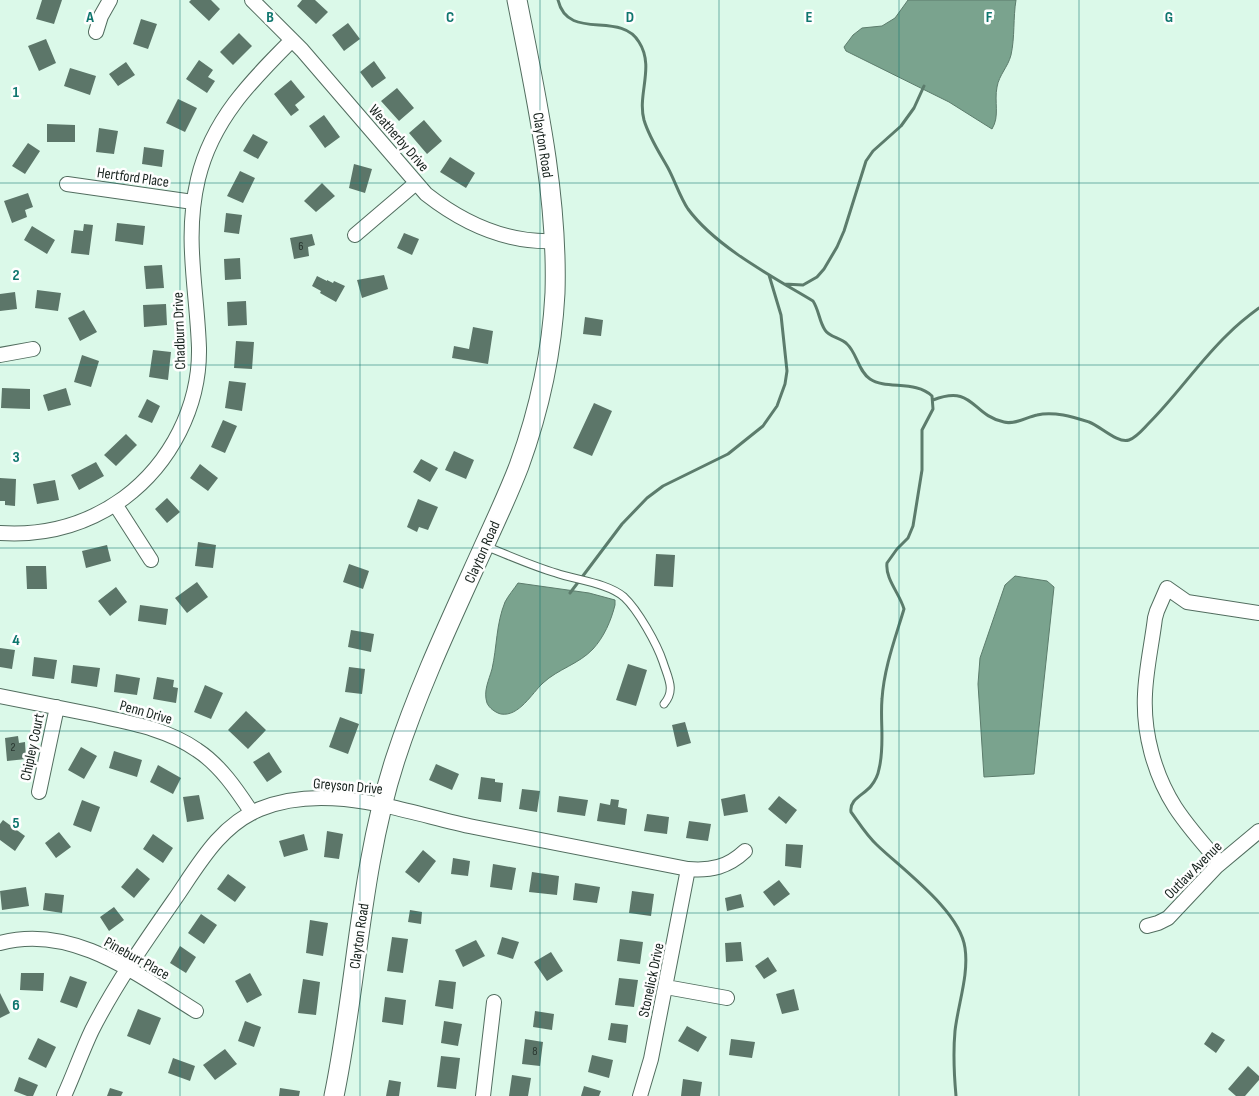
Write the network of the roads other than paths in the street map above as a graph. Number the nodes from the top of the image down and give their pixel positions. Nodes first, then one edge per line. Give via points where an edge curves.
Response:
1 (110, 0) edge
2 (252, 0) edge
3 (517, 0) edge
4 (96, 32) dead end
5 (292, 40) junction
6 (416, 183) junction
7 (67, 184) dead end
8 (193, 202) junction
9 (355, 235) dead end
10 (554, 242) junction
11 (33, 348) dead end
12 (0, 355) edge
13 (115, 504) junction
14 (0, 533) edge
15 (484, 546) junction
16 (152, 560) dead end
17 (1259, 613) edge
18 (0, 696) edge
19 (664, 704) dead end
20 (57, 707) junction
21 (39, 792) dead end
22 (382, 805) junction
23 (252, 813) junction
24 (1259, 831) edge
25 (745, 851) dead end
26 (1220, 863) junction
27 (688, 869) junction
28 (1147, 926) dead end
29 (0, 943) edge
30 (128, 969) junction
31 (666, 987) junction
32 (727, 998) dead end
33 (494, 1002) dead end
34 (196, 1011) dead end
35 (64, 1096) edge
36 (334, 1096) edge
37 (483, 1096) edge
38 (640, 1096) edge

1 - 4 street
2 - 5 street, Weatherby Drive
3 - 10 street, Clayton Road via 547,168
5 - 6 street, Weatherby Drive
5 - 8 street, Chadburn Drive via 233,104 208,151
6 - 9 street
6 - 10 street, Weatherby Drive via 446,209 485,229 530,241
7 - 8 street, Hertford Place
8 - 13 street, Chadburn Drive via 191,256 199,348 193,394 177,438 164,457 151,474
10 - 15 street, Clayton Road via 553,316 542,388 520,464
11 - 12 street
13 - 14 street, Chadburn Drive via 73,525 29,533
13 - 16 street
15 - 19 lane via 555,573 611,589 623,596 635,609 662,659 672,689
15 - 22 street, Clayton Road via 412,714
17 - 26 street via 1187,602 1167,588 1156,611 1145,694 1146,733 1158,774 1174,806
18 - 20 street, Penn Drive
20 - 21 street, Chipley Court
20 - 23 street, Penn Drive via 144,726 184,742 217,767
22 - 23 street, Greyson Drive via 309,798
22 - 27 street, Greyson Drive via 459,824
22 - 36 street, Clayton Road
23 - 30 street, Greyson Drive via 230,827 206,853
24 - 26 street, Outlaw Avenue
25 - 27 street, Greyson Drive via 726,865
26 - 28 street, Outlaw Avenue via 1168,918
27 - 31 street, Stonelick Drive
29 - 30 street, Pineburr Place via 27,938 57,941 116,961
30 - 34 street, Pineburr Place
30 - 35 street, Greyson Drive via 92,1030
31 - 32 street
31 - 38 street, Stonelick Drive
33 - 37 street

